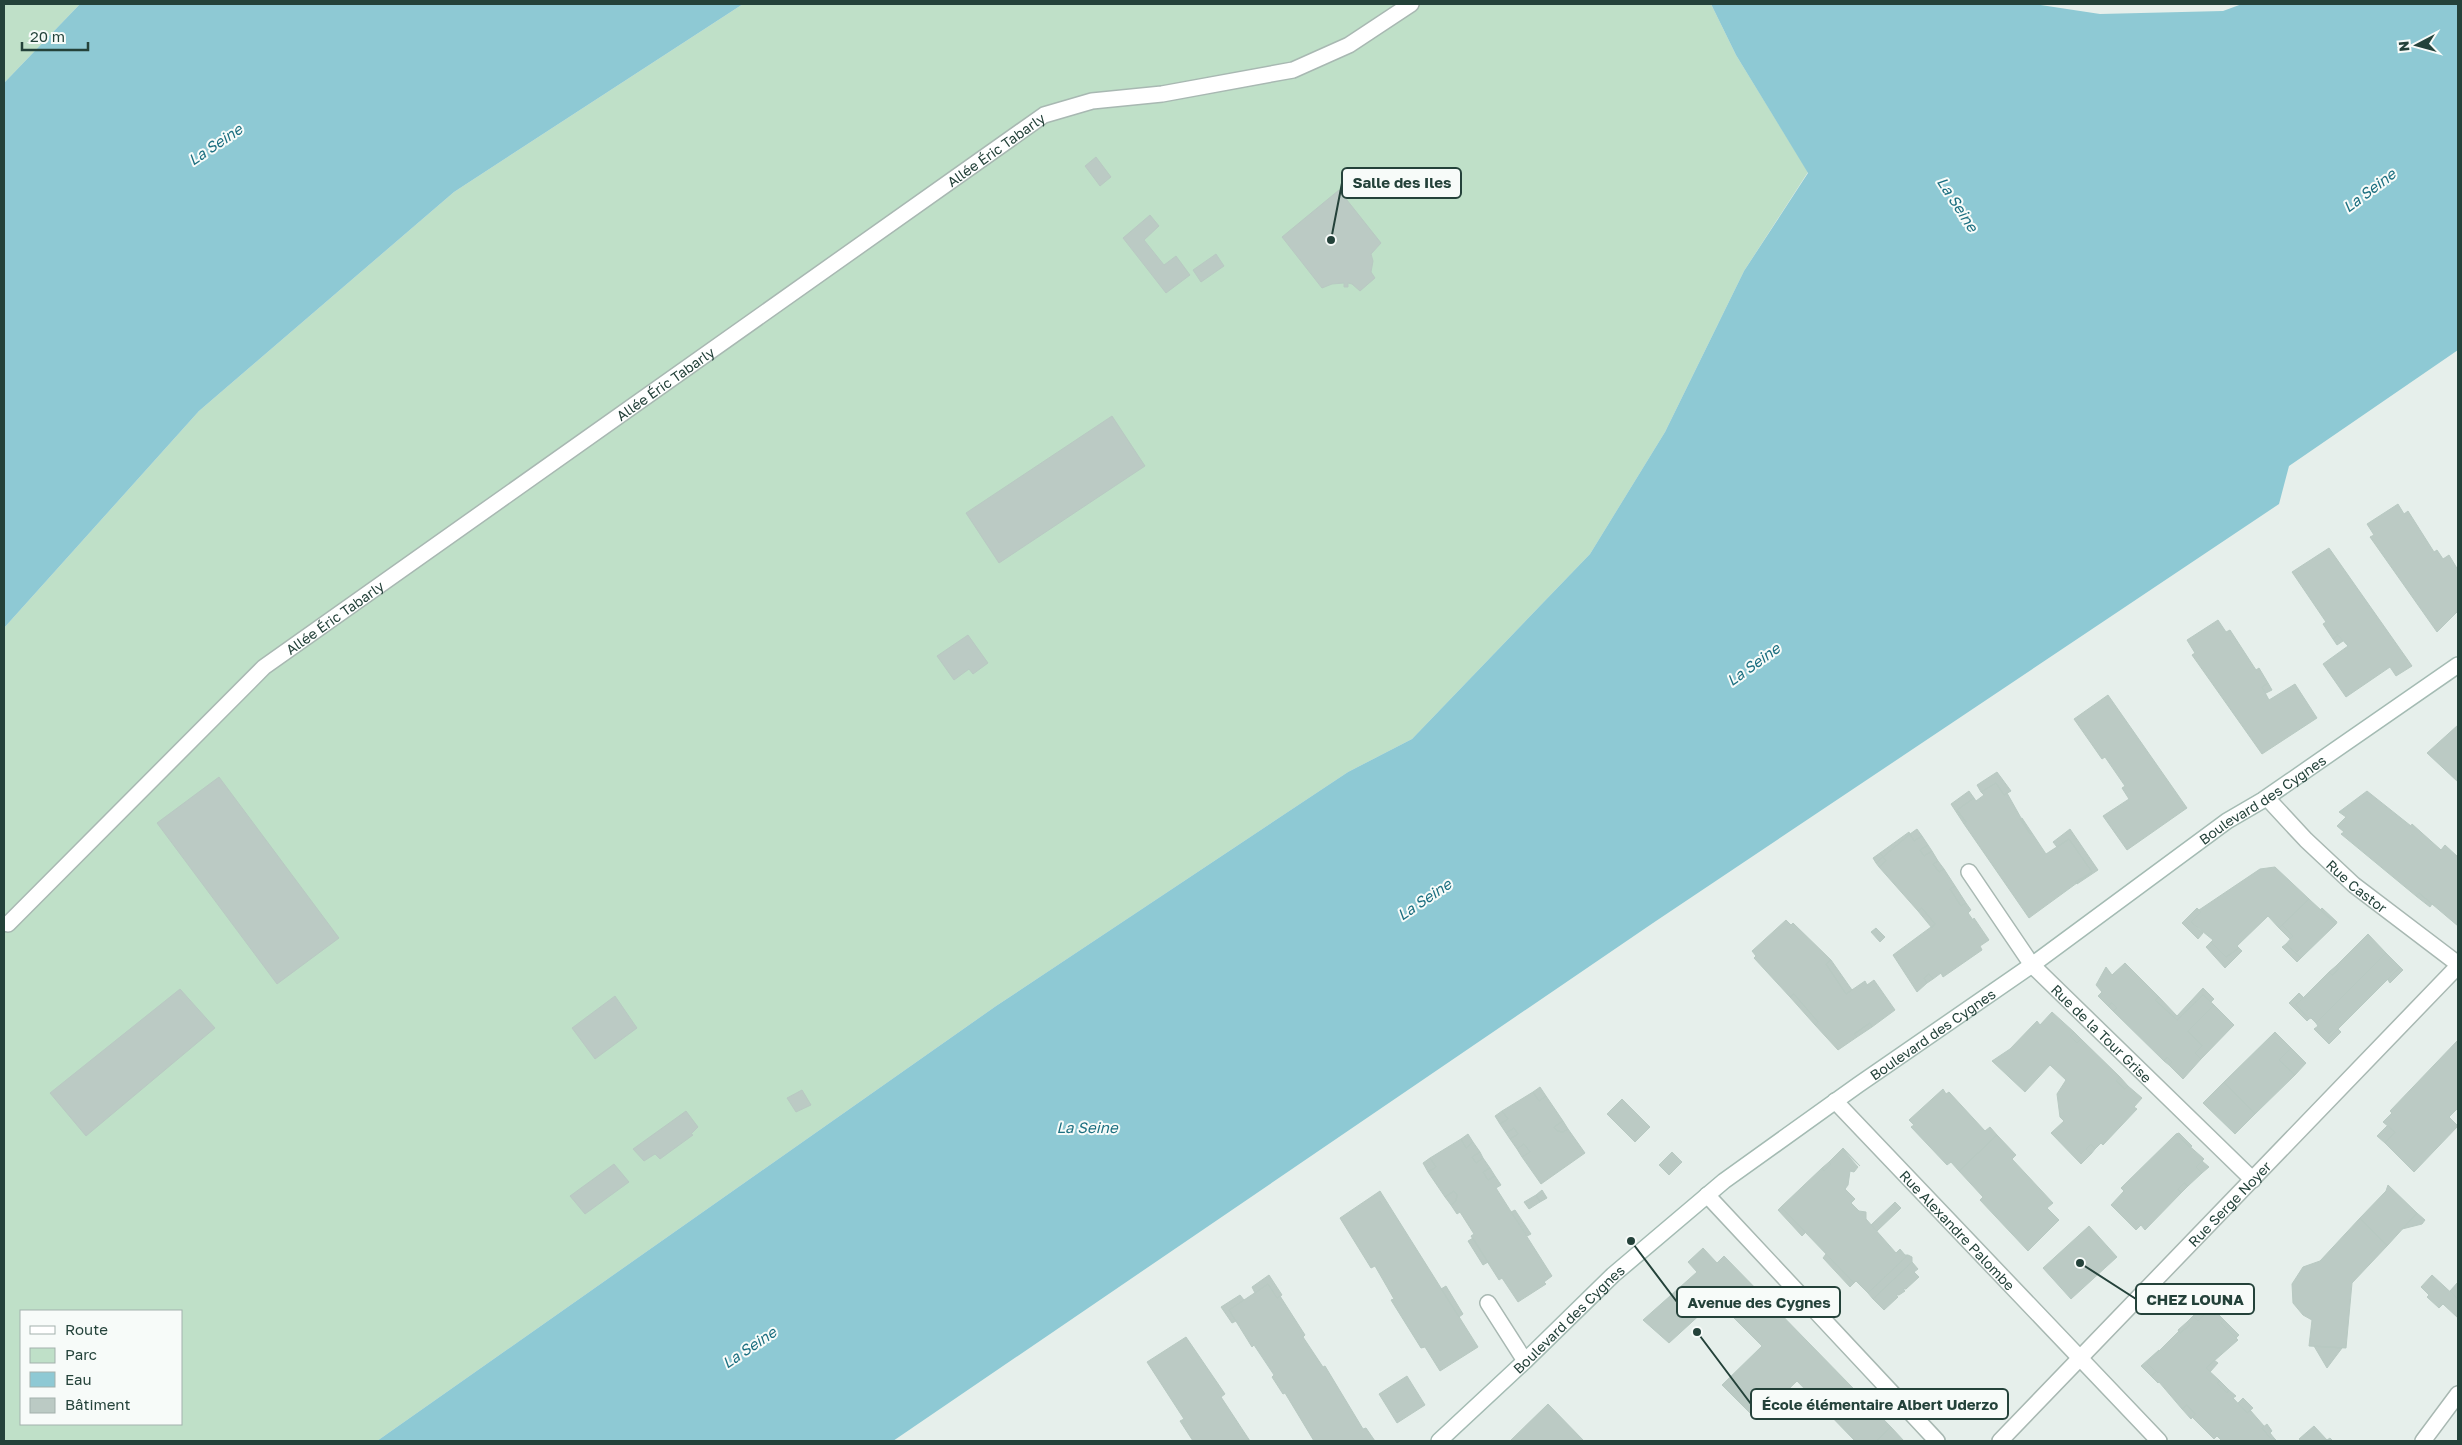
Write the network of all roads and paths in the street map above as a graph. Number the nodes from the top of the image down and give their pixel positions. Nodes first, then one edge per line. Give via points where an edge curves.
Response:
1 (1411, 4) edge
2 (2458, 665) edge
3 (2267, 798) junction
4 (1969, 872) dead end
5 (8, 924) dead end
6 (2032, 965) junction
7 (2458, 965) edge
8 (1835, 1101) junction
9 (2253, 1180) junction
10 (1706, 1195) junction
11 (1488, 1303) dead end
12 (2080, 1360) junction
13 (1525, 1361) junction
14 (2458, 1394) edge
15 (1439, 1441) edge
16 (1937, 1441) edge
17 (2000, 1441) edge
18 (2159, 1441) edge
19 (2423, 1441) edge

1 - 5 street, Allée Éric Tabarly via 1349,45 1293,70 1162,94 1092,101 1044,115 264,667
2 - 3 street, Boulevard des Cygnes
3 - 6 street, Boulevard des Cygnes via 2226,821
3 - 7 street, Rue Castor via 2354,885
4 - 6 street, Rue de la Tour Grise
6 - 8 street, Boulevard des Cygnes
6 - 9 street, Rue de la Tour Grise
7 - 9 street, Rue Serge Noyer
8 - 10 street, Boulevard des Cygnes
8 - 12 street, Rue Alexandre Palombe
9 - 12 street, Rue Serge Noyer
10 - 13 street, Boulevard des Cygnes via 1613,1275
10 - 16 street
11 - 13 street
12 - 17 street, Rue Serge Noyer
12 - 18 street, Rue Alexandre Palombe
13 - 15 street, Boulevard des Cygnes
14 - 19 street

